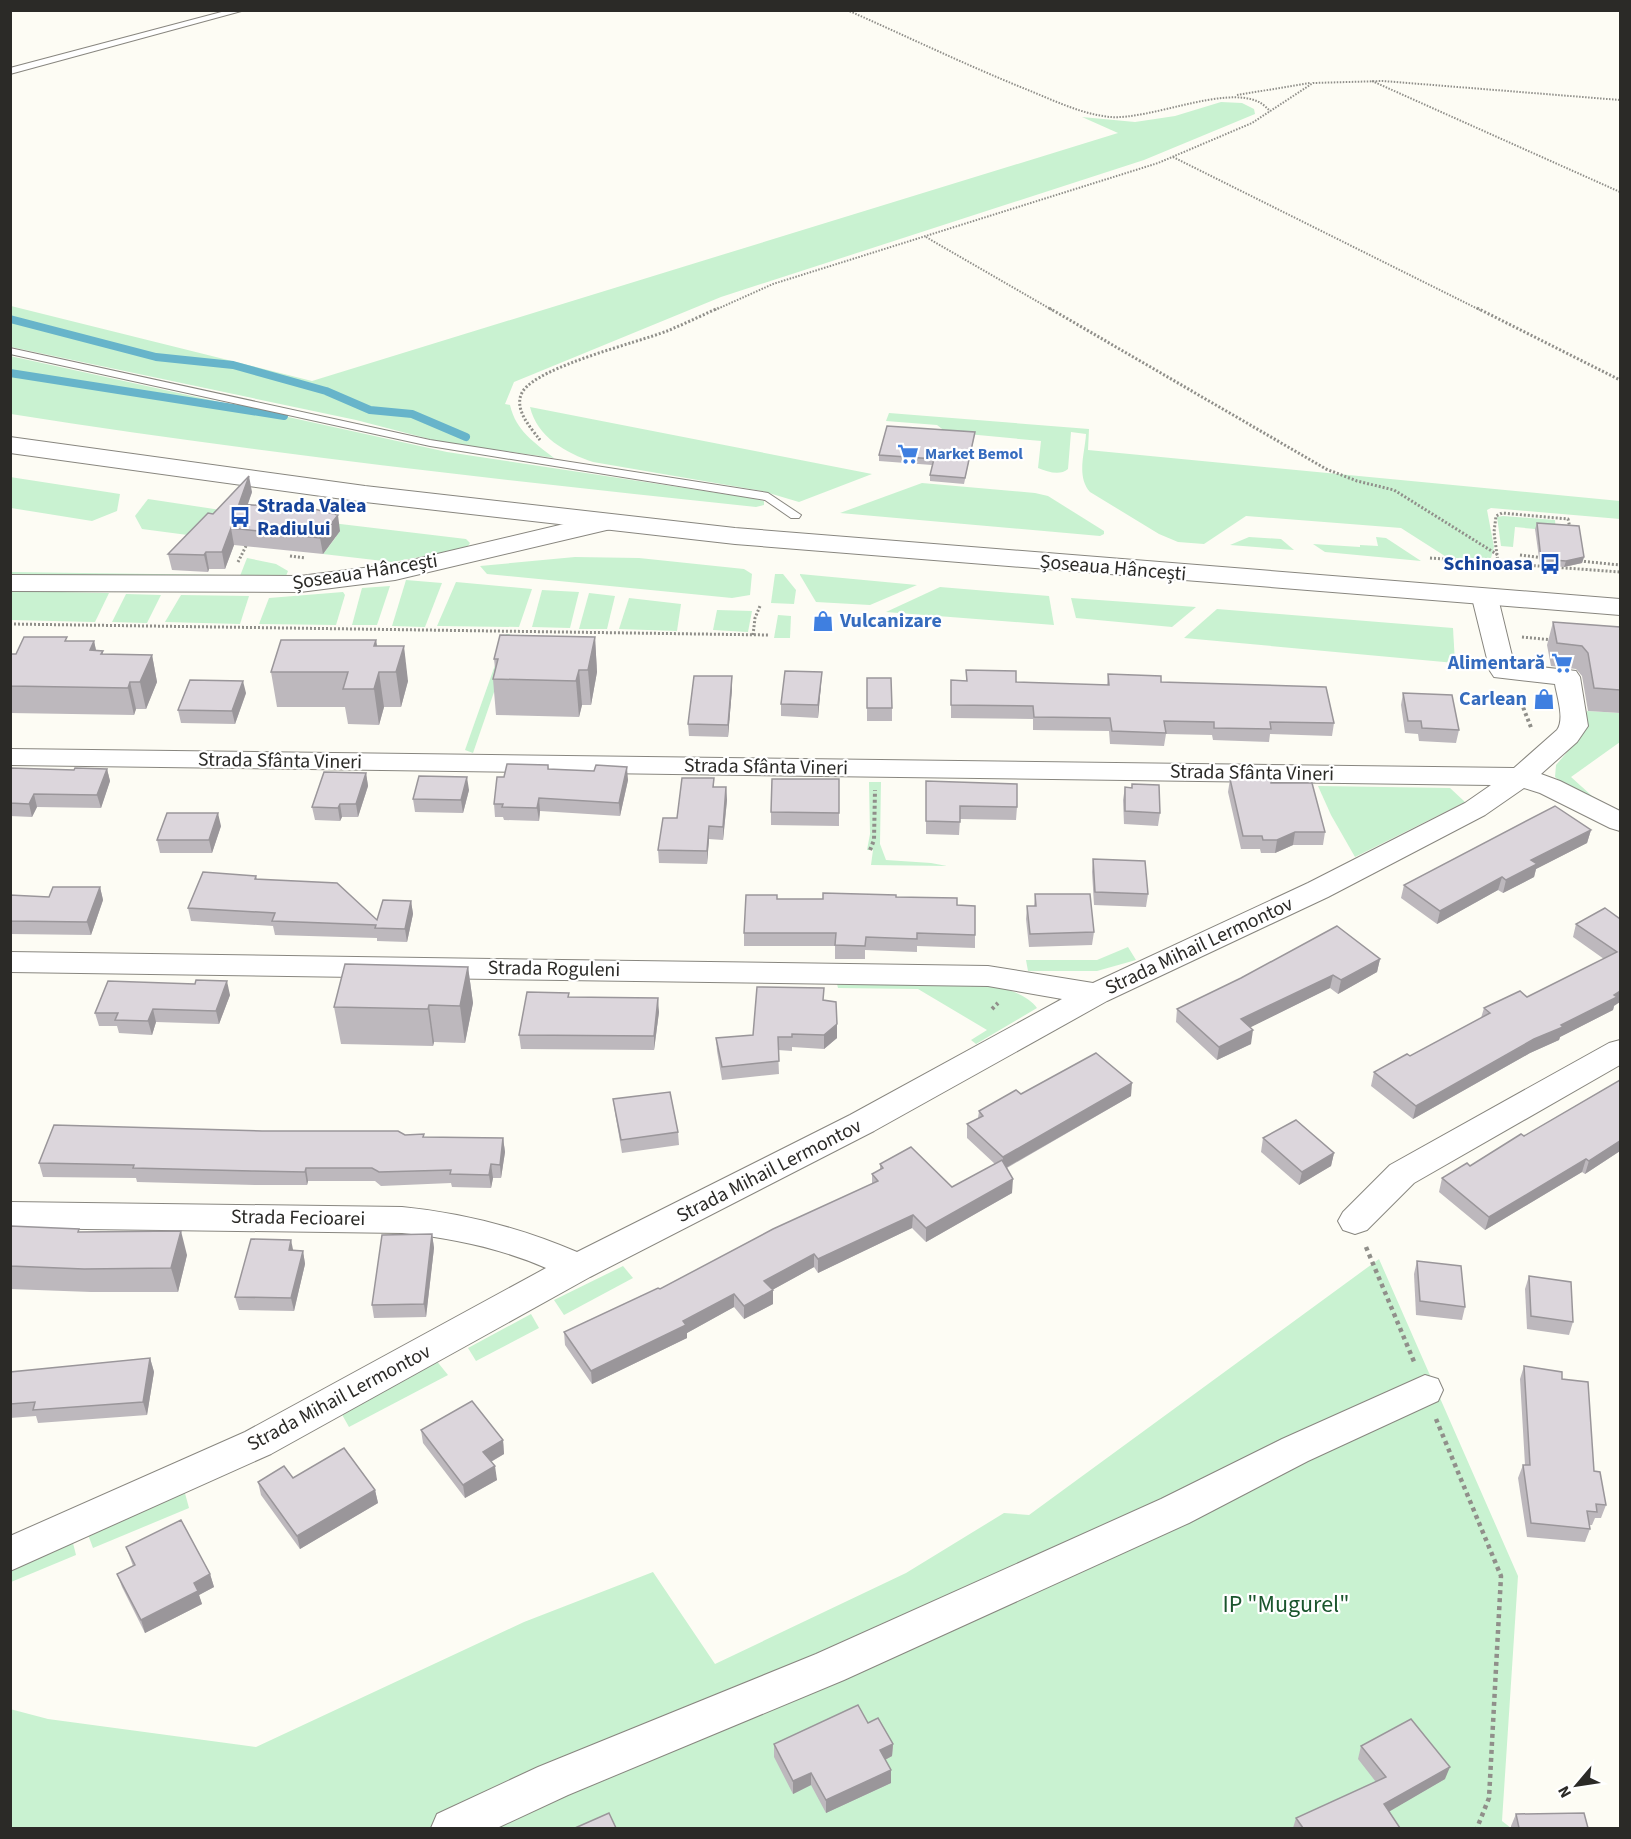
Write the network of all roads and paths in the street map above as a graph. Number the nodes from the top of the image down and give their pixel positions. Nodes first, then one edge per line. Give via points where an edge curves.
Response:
1 (242, 10) edge
2 (848, 10) edge
3 (10, 71) edge
4 (1370, 81) junction
5 (1313, 83) junction
6 (1225, 98) junction
7 (1620, 100) edge
8 (1270, 111) junction
9 (1172, 157) junction
10 (1620, 192) edge
11 (925, 236) junction
12 (10, 351) edge
13 (1620, 380) edge
14 (10, 445) edge
15 (571, 464) junction
16 (795, 515) dead end
17 (606, 522) junction
18 (1571, 532) edge
19 (254, 534) edge
20 (1498, 555) junction
21 (1520, 555) dead end
22 (1430, 558) dead end
23 (1553, 559) edge
24 (1575, 561) edge
25 (1498, 563) junction
26 (1620, 565) edge
27 (1620, 572) edge
28 (10, 583) edge
29 (228, 585) junction
30 (1485, 598) junction
31 (760, 606) dead end
32 (1618, 606) edge
33 (10, 624) edge
34 (753, 634) junction
35 (769, 635) dead end
36 (1515, 637) dead end
37 (1562, 640) edge
38 (1511, 672) junction
39 (10, 757) edge
40 (1532, 767) junction
41 (875, 768) junction
42 (1620, 822) edge
43 (870, 850) dead end
44 (10, 962) edge
45 (1096, 994) junction
46 (1620, 1051) edge
47 (10, 1215) edge
48 (1355, 1221) joint
49 (578, 1267) junction
50 (1425, 1390) junction
51 (10, 1554) edge
52 (452, 1828) edge
53 (1477, 1828) edge

1 - 3 lane
2 - 6 path via 988,75 1097,115 1146,116
4 - 5 path
4 - 7 path
4 - 10 path
5 - 6 path
5 - 8 path
6 - 8 path via 1253,98
8 - 9 path via 1252,123
9 - 11 path
9 - 13 path
11 - 15 path via 773,285 668,331 571,363 535,380 522,392 523,418 537,438
11 - 20 path via 1326,469 1394,490
12 - 15 lane via 430,443
14 - 17 main road, Șoseaua Hâncești via 259,481
15 - 16 lane via 768,497
17 - 29 main road, Șoseaua Hâncești via 395,572 300,584
17 - 30 main road, Șoseaua Hâncești via 842,546
18 - 20 path via 1568,519 1502,513 1494,520
19 - 29 path
20 - 25 path
21 - 23 path
22 - 25 path
24 - 26 path
25 - 27 path
28 - 29 main road, Șoseaua Hâncești
30 - 32 main road, Șoseaua Hâncești
30 - 38 street via 1503,671
31 - 34 path
33 - 34 path
34 - 35 path
36 - 37 path
38 - 40 path
38 - 40 street, Strada Mihail Lermontov via 1567,677 1574,726
39 - 41 street, Strada Sfânta Vineri
40 - 41 street, Strada Sfânta Vineri
40 - 42 street via 1550,788
40 - 45 street, Strada Mihail Lermontov via 1475,809 1318,890
41 - 43 path via 875,832
44 - 45 street, Strada Roguleni via 988,976
45 - 49 street, Strada Mihail Lermontov via 862,1123
46 - 48 street via 1402,1174
47 - 49 street, Strada Fecioarei via 402,1220 450,1225 532,1247
48 - 50 path
49 - 51 street, Strada Mihail Lermontov via 258,1443
50 - 52 street via 1175,1511 840,1662 553,1781
50 - 53 path via 1501,1576 1489,1798

